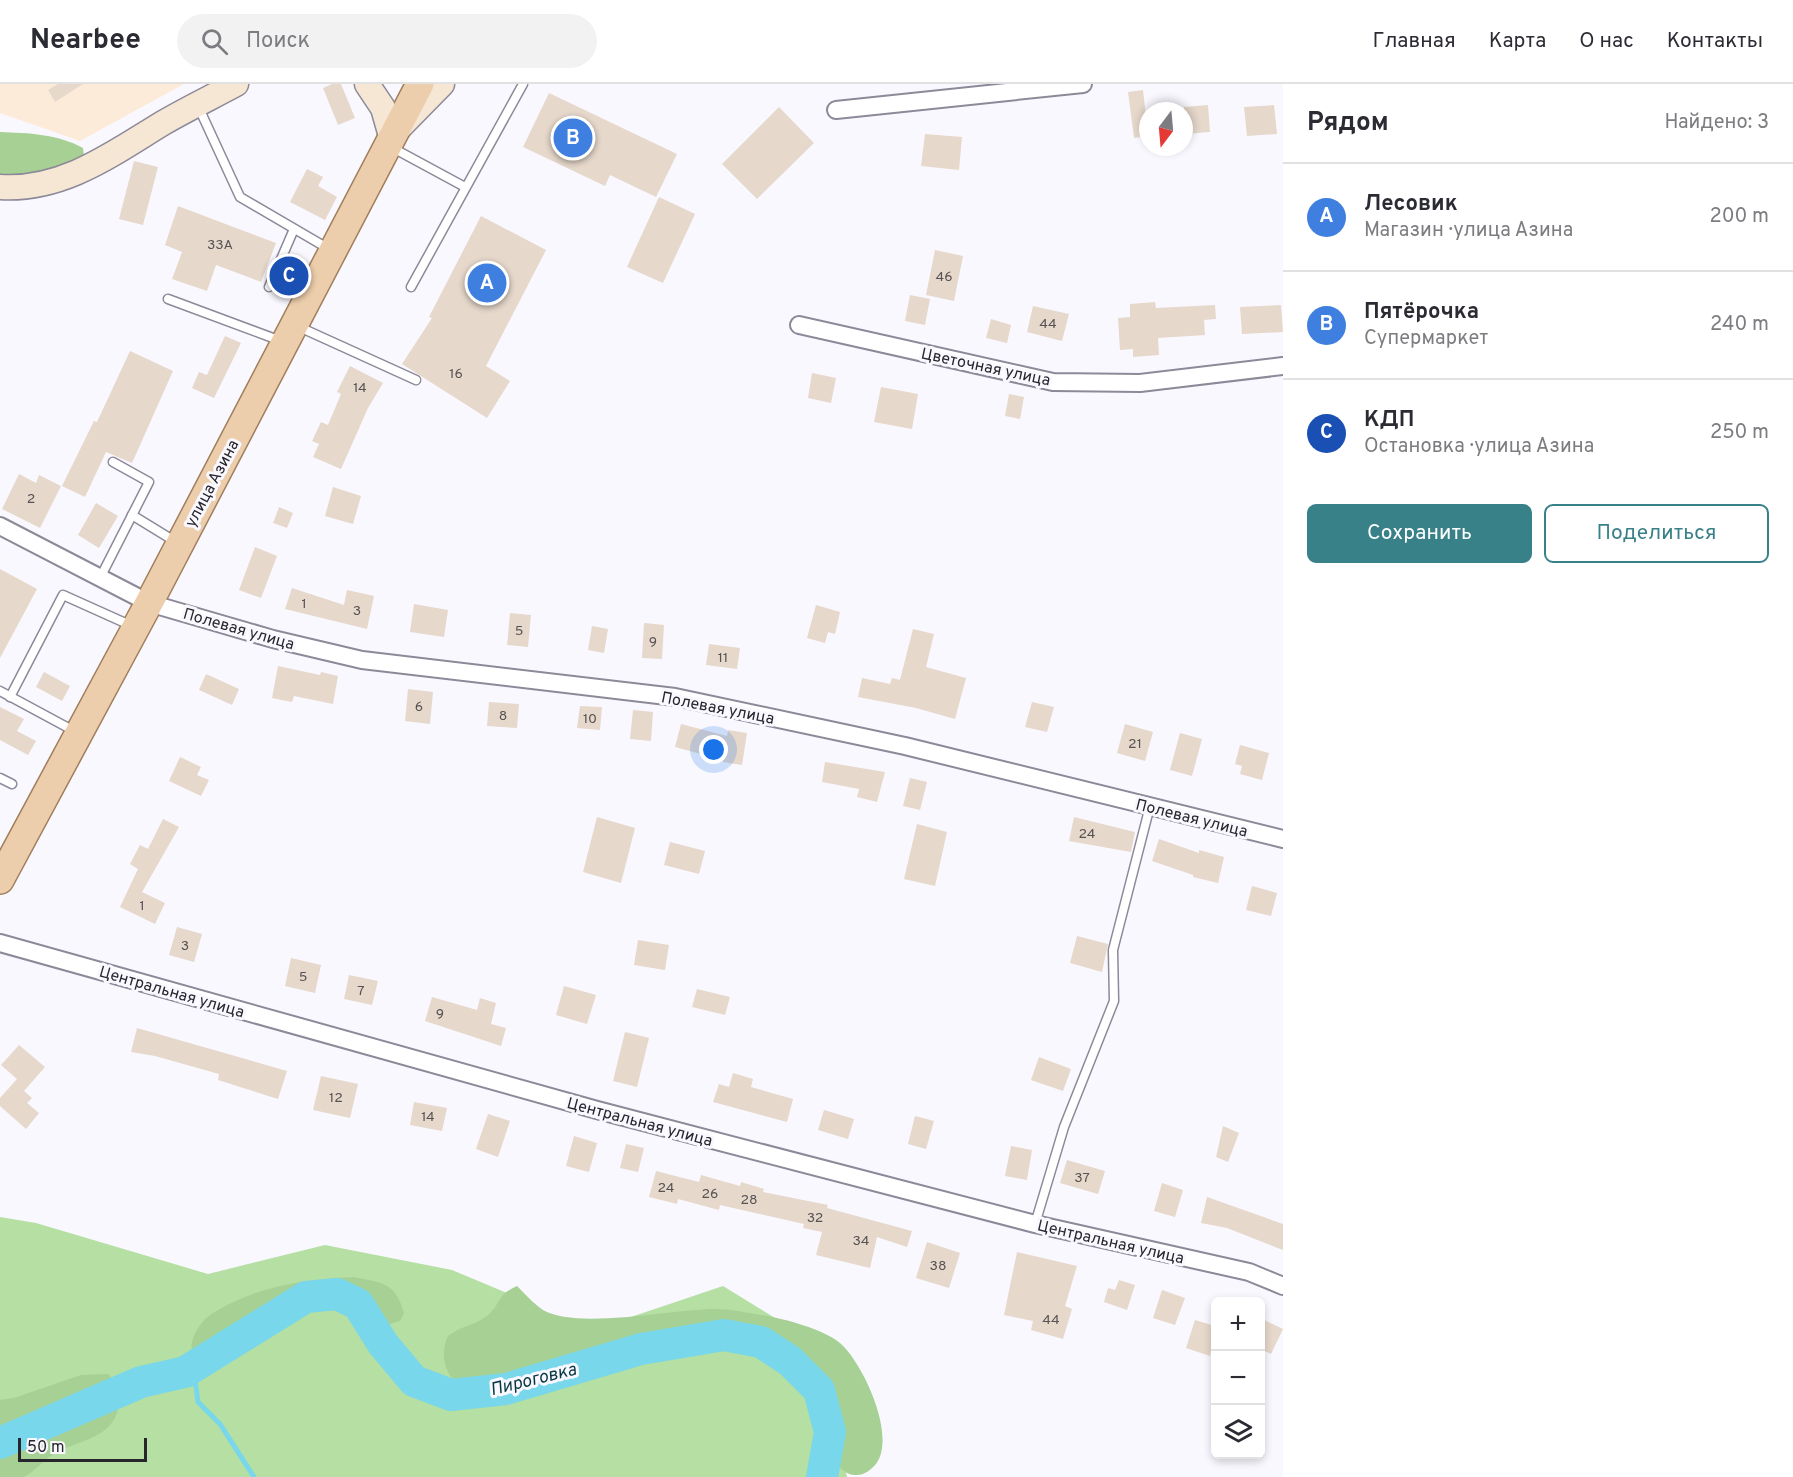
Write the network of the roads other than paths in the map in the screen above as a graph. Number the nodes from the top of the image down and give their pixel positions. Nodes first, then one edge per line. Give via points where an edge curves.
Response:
1 (236, 84) edge
2 (367, 84) edge
3 (420, 84) edge
4 (442, 84) edge
5 (523, 84) edge
6 (1083, 84) edge
7 (197, 104) junction
8 (836, 110) dead end
9 (389, 140) junction
10 (0, 187) edge
11 (465, 187) junction
12 (294, 229) junction
13 (332, 251) junction
14 (269, 287) dead end
15 (411, 287) dead end
16 (168, 299) dead end
17 (799, 325) dead end
18 (289, 333) junction
19 (1283, 366) edge
20 (416, 380) dead end
21 (113, 462) dead end
22 (132, 515) junction
23 (0, 526) edge
24 (179, 544) junction
25 (100, 578) junction
26 (149, 603) junction
27 (135, 627) junction
28 (0, 692) edge
29 (10, 697) junction
30 (79, 733) junction
31 (0, 778) edge
32 (12, 784) dead end
33 (1150, 806) junction
34 (1283, 839) edge
35 (3, 866) edge
36 (0, 943) edge
37 (1035, 1224) junction
38 (1283, 1286) edge

1 - 7 main road
2 - 9 main road via 383,108
3 - 9 main road, улица Азина
4 - 9 main road
5 - 11 lane
6 - 8 street
7 - 10 main road via 82,172 40,185
7 - 12 lane via 240,197
9 - 11 lane
9 - 13 main road, улица Азина
11 - 15 lane
12 - 13 lane
12 - 14 lane
13 - 18 main road, улица Азина
16 - 18 lane
17 - 19 street, Цветочная улица via 1053,382 1140,383
18 - 20 lane
18 - 24 main road, улица Азина
21 - 22 lane via 149,482
22 - 24 lane
22 - 25 lane
23 - 25 street, Полевая улица
24 - 26 main road, улица Азина
25 - 26 street, Полевая улица
26 - 27 main road, улица Азина
26 - 33 street, Полевая улица via 362,660 675,697 905,746
27 - 29 lane via 63,595
27 - 30 main road, улица Азина
28 - 29 lane
29 - 30 lane
30 - 35 main road, улица Азина
31 - 32 lane
33 - 34 street, Полевая улица
33 - 37 lane via 1113,950 1114,1001 1064,1127
36 - 37 street, Центральная улица via 597,1110
37 - 38 street, Центральная улица via 1249,1272

